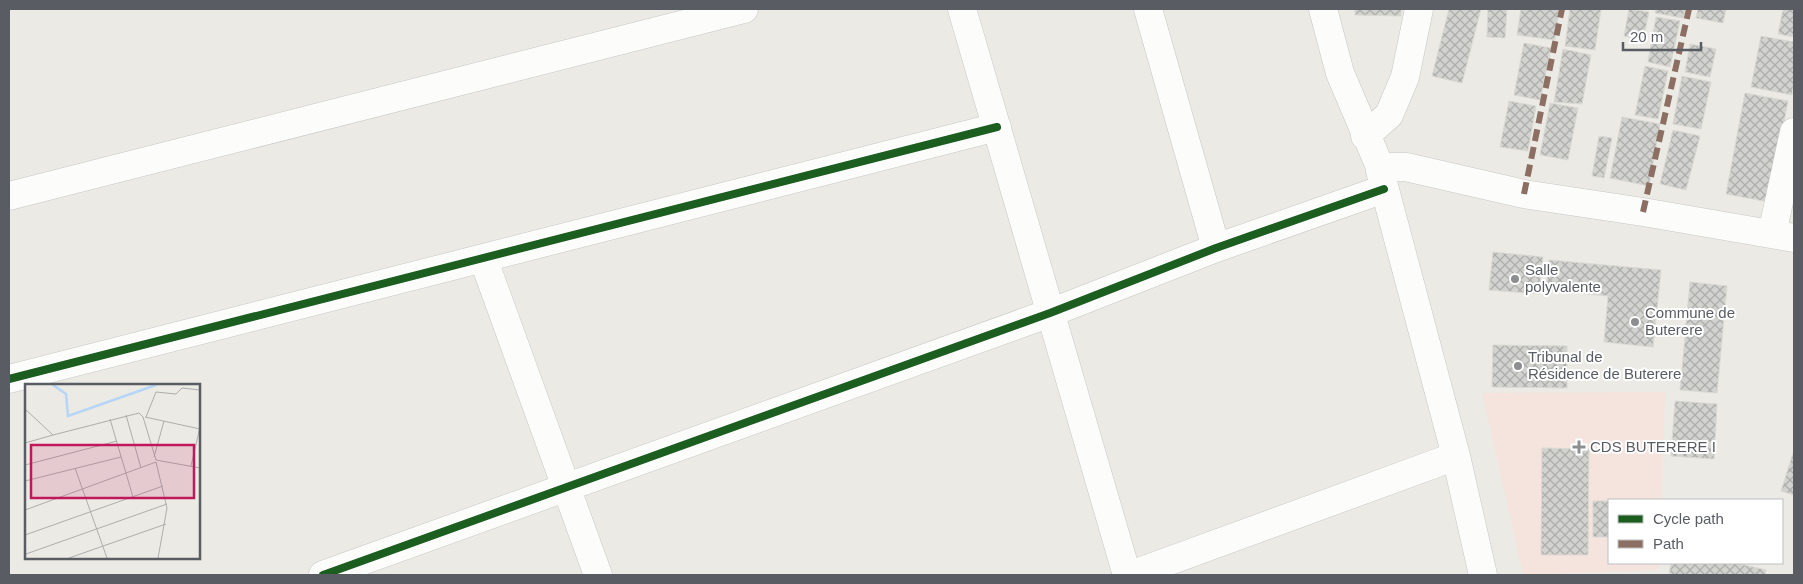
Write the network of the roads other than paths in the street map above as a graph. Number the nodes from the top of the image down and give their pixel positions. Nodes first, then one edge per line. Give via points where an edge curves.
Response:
1 (744, 9) edge
2 (962, 9) edge
3 (1148, 9) edge
4 (1323, 9) edge
5 (1419, 9) edge
6 (996, 127) junction
7 (1794, 132) edge
8 (1365, 136) junction
9 (1382, 178) junction
10 (9, 196) edge
11 (1783, 236) edge
12 (1216, 248) junction
13 (483, 258) junction
14 (1050, 313) junction
15 (9, 379) edge
16 (1456, 456) junction
17 (566, 488) junction
18 (324, 575) edge
19 (598, 575) edge
20 (1127, 575) edge
21 (1131, 575) edge
22 (1483, 575) edge

1 - 10 street
2 - 6 street
3 - 12 street
4 - 8 street via 1340,73
5 - 8 street via 1405,77 1388,115
6 - 13 street
6 - 14 street
7 - 11 street
8 - 9 street
9 - 11 street via 1406,167 1524,194
9 - 12 street
9 - 16 street
12 - 14 street
13 - 15 street
13 - 17 street
14 - 17 street
14 - 20 street
16 - 21 street
16 - 22 street
17 - 18 street
17 - 19 street

